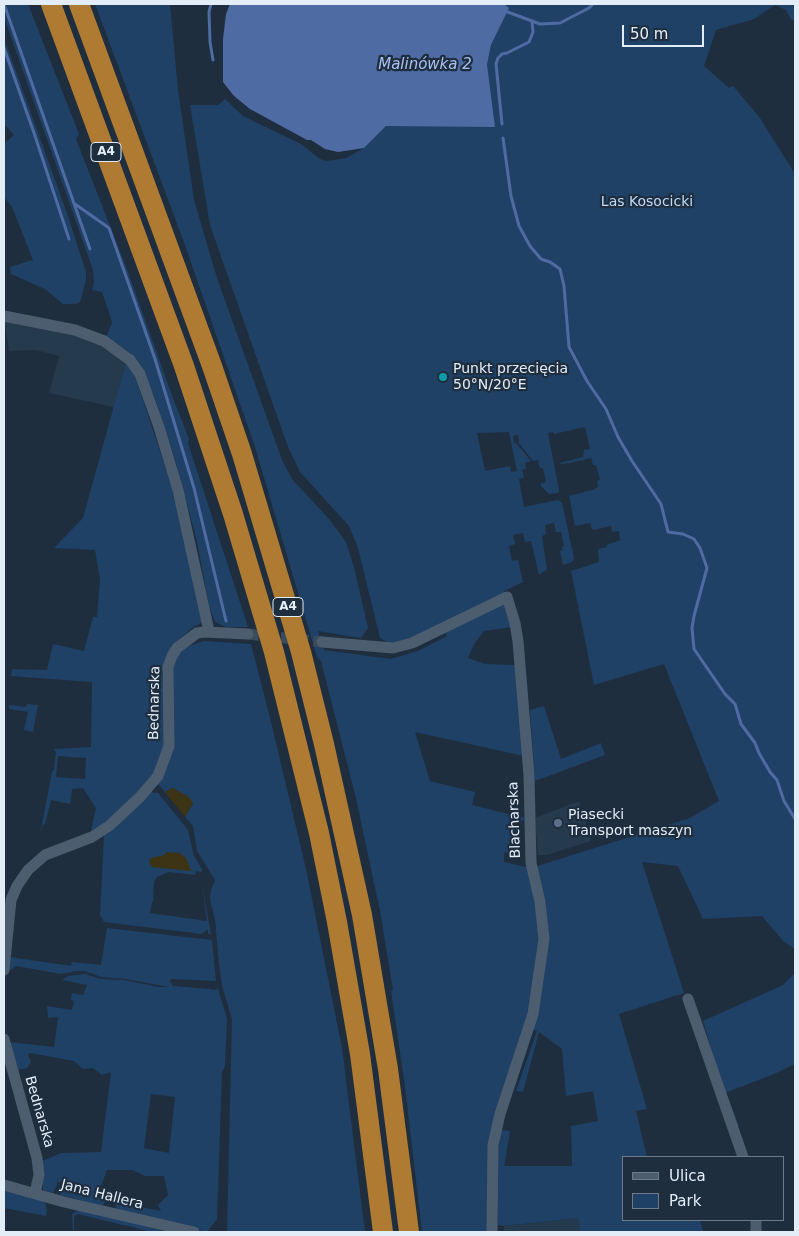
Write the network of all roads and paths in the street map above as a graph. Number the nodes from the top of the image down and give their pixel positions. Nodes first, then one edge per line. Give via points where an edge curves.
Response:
1 (51, 4) edge
2 (79, 4) edge
3 (4, 316) edge
4 (210, 631) junction
5 (248, 634) tunnel mouth
6 (322, 642) tunnel mouth
7 (4, 970) edge
8 (688, 999) dead end
9 (4, 1039) edge
10 (742, 1156) edge
11 (4, 1185) edge
12 (35, 1193) junction
13 (194, 1232) edge
14 (383, 1232) edge
15 (409, 1232) edge
16 (492, 1232) edge

1 - 14 highway, A4 via 184,366 236,522 277,661 337,922 360,1054
2 - 15 highway, A4 via 212,366 301,652 362,915 384,1041
3 - 4 street via 75,330 104,341 130,360 140,374 178,490
4 - 5 street, Bednarska
4 - 7 street, Bednarska via 197,633 185,640 170,660 167,682 168,749 157,779 109,826 92,837 45,855 17,886 10,905
6 - 16 street, Blacharska via 393,648 412,643 507,597 513,617 518,641 528,766 531,863 544,939 533,1014 500,1114 494,1145
8 - 10 street
9 - 12 street, Bednarska via 37,1158 39,1175
11 - 12 street, Jana Hallera
12 - 13 street, Jana Hallera

